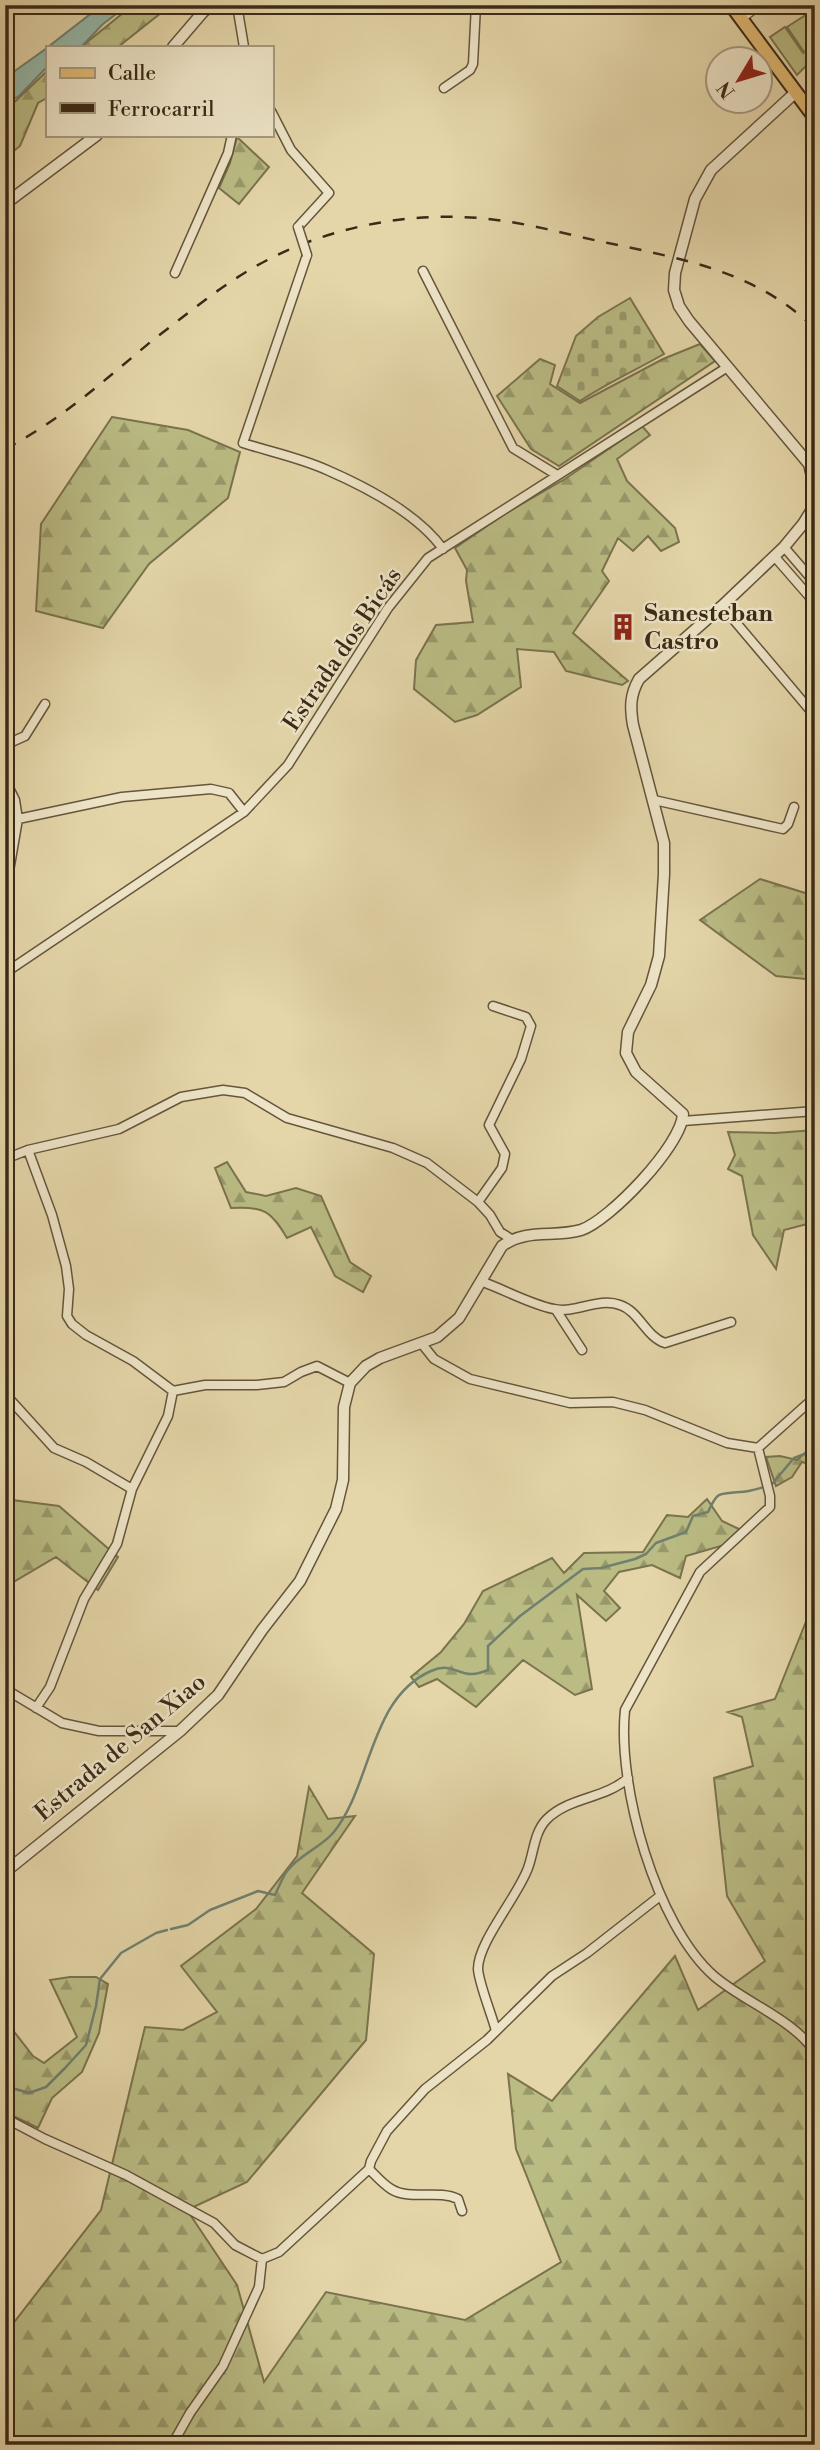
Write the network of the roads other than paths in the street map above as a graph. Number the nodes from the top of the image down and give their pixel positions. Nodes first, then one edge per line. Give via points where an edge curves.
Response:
1 (211, 5) edge
2 (237, 5) edge
3 (475, 5) edge
4 (731, 5) edge
5 (760, 5) edge
6 (741, 19) junction
7 (174, 46) edge
8 (244, 46) edge
9 (444, 88) dead end
10 (796, 92) junction
11 (273, 115) edge
12 (815, 118) edge
13 (96, 136) edge
14 (232, 136) edge
15 (5, 204) edge
16 (423, 271) dead end
17 (175, 273) dead end
18 (726, 368) junction
19 (557, 474) junction
20 (815, 489) edge
21 (815, 498) edge
22 (784, 547) junction
23 (443, 549) junction
24 (774, 556) junction
25 (815, 583) edge
26 (815, 603) edge
27 (722, 606) junction
28 (45, 704) dead end
29 (815, 716) edge
30 (5, 745) edge
31 (5, 780) edge
32 (654, 800) junction
33 (794, 807) dead end
34 (244, 812) junction
35 (18, 819) junction
36 (5, 894) edge
37 (5, 973) edge
38 (493, 1006) dead end
39 (815, 1111) edge
40 (683, 1121) junction
41 (28, 1150) junction
42 (5, 1159) edge
43 (478, 1202) junction
44 (511, 1239) junction
45 (483, 1282) junction
46 (556, 1310) junction
47 (731, 1322) dead end
48 (422, 1344) junction
49 (582, 1349) dead end
50 (350, 1383) junction
51 (173, 1391) junction
52 (5, 1394) edge
53 (815, 1397) edge
54 (758, 1448) junction
55 (132, 1489) junction
56 (5, 1689) edge
57 (36, 1708) junction
58 (180, 1731) junction
59 (628, 1778) junction
60 (6, 1870) edge
61 (660, 1896) junction
62 (496, 2031) junction
63 (815, 2052) edge
64 (5, 2118) edge
65 (369, 2169) junction
66 (462, 2211) dead end
67 (262, 2259) junction
68 (172, 2445) edge

1 - 7 street
2 - 8 street
3 - 9 street via 473,64
4 - 6 main road
5 - 6 street
6 - 10 main road
10 - 12 main road
10 - 18 street via 711,170 695,199 675,273 679,306
11 - 23 street, bridge via 290,150 329,193 298,227 307,255 243,443 326,469 402,510
13 - 15 street
14 - 17 street
16 - 19 street via 513,447
18 - 19 street, Estrada dos Bicás
18 - 20 street via 809,464
19 - 23 street, Estrada dos Bicás
21 - 22 street via 811,512
22 - 24 street
22 - 25 street
23 - 34 street, Estrada dos Bicás via 428,558 388,608 288,765
24 - 26 street
24 - 27 street
27 - 29 street
27 - 32 street via 639,679 632,692 633,725
28 - 30 street via 25,736
31 - 35 street
32 - 33 street via 783,829
32 - 40 street via 664,843 659,956 651,985 628,1032 626,1053 636,1072 683,1114
34 - 35 street via 229,793 211,789 122,797
34 - 37 street, Estrada dos Bicás
35 - 36 street
38 - 43 street via 526,1017 531,1026 521,1059 489,1125 505,1154 502,1168
39 - 40 street
40 - 44 street via 666,1153 597,1222 579,1230
41 - 42 street
41 - 43 street via 119,1129 181,1097 234,1091 287,1118 393,1148 427,1163
41 - 51 street via 66,1266 67,1316 86,1335 133,1361
43 - 44 street via 500,1232
44 - 45 street via 502,1246
45 - 46 street
45 - 48 street via 459,1318 437,1338
46 - 47 street via 604,1302 621,1305 665,1343
46 - 49 street
48 - 50 street via 380,1357
48 - 54 street via 434,1359 471,1379 570,1403 613,1402 727,1443
50 - 51 street via 317,1366 285,1382
50 - 58 street, Estrada de San Xiao via 344,1407 343,1480 336,1509 300,1581 218,1695
51 - 55 street via 168,1416
52 - 55 street via 54,1448
53 - 54 street
54 - 59 street via 769,1507 700,1572 640,1681 625,1710 623,1726
55 - 57 street via 117,1544 84,1599 50,1687
56 - 57 street
57 - 58 street via 62,1723 99,1731
58 - 60 street, Estrada de San Xiao
59 - 61 street
59 - 62 street via 618,1787 560,1809 546,1819 537,1835 528,1870 482,1952 478,1969
61 - 62 street via 552,1976
61 - 63 street via 693,1956 715,1977 797,2032
62 - 65 street via 425,2089 387,2130
64 - 67 street via 214,2223 235,2245
65 - 66 street via 393,2190 451,2195 458,2199
65 - 67 street via 279,2252
67 - 68 street via 259,2287 223,2366

